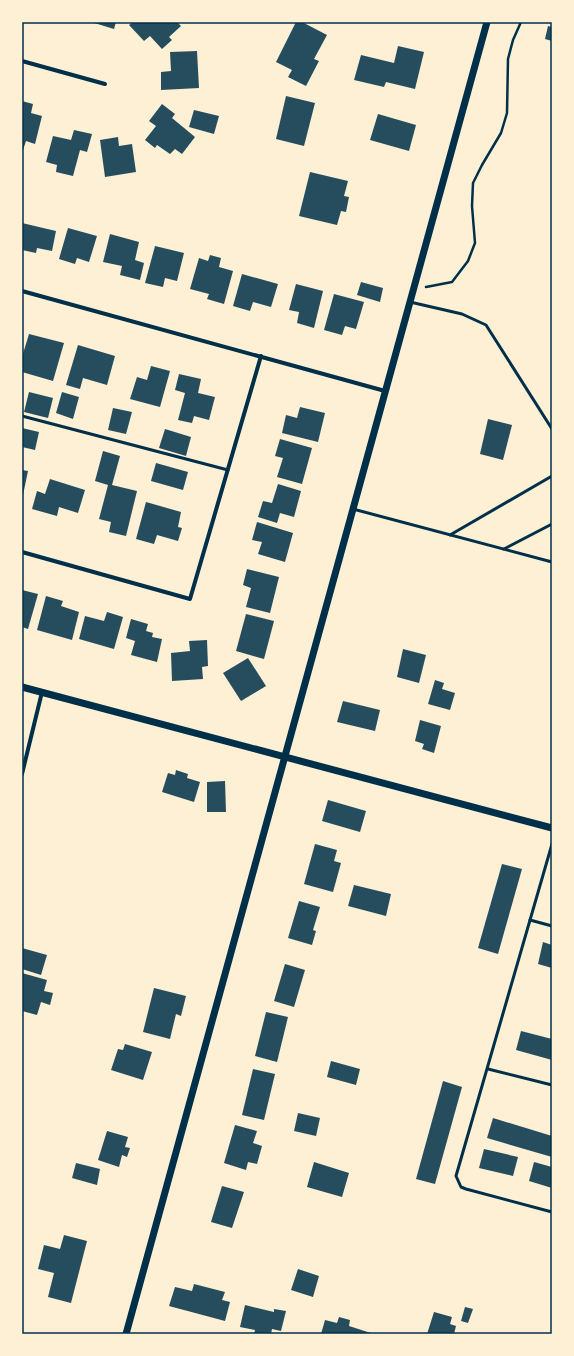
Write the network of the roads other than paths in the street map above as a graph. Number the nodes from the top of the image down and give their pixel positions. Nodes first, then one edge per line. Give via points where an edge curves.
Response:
1 (487, 22) edge
2 (22, 61) edge
3 (105, 84) dead end
4 (22, 291) edge
5 (410, 302) junction
6 (261, 356) junction
7 (385, 391) junction
8 (22, 416) edge
9 (552, 429) edge
10 (228, 470) junction
11 (552, 476) edge
12 (353, 509) junction
13 (552, 524) edge
14 (450, 535) junction
15 (504, 549) junction
16 (22, 552) edge
17 (552, 562) edge
18 (22, 687) edge
19 (42, 692) junction
20 (285, 757) junction
21 (22, 774) edge
22 (552, 828) edge
23 (552, 844) edge
24 (530, 920) junction
25 (552, 926) edge
26 (488, 1069) junction
27 (552, 1085) edge
28 (552, 1212) edge
29 (126, 1334) edge

1 - 5 street
2 - 3 street
4 - 6 street
5 - 7 street
5 - 9 lane via 462,314 486,325
6 - 7 street
6 - 10 street
7 - 12 street
8 - 10 lane
10 - 16 street via 190,599
11 - 14 lane
12 - 14 lane
12 - 20 street
13 - 15 lane
14 - 15 lane
15 - 17 lane
18 - 19 street
19 - 20 street
19 - 21 street
20 - 22 street
20 - 29 street
23 - 24 lane
24 - 25 lane
24 - 26 lane
26 - 27 lane
26 - 28 lane via 456,1176 461,1187 466,1189

